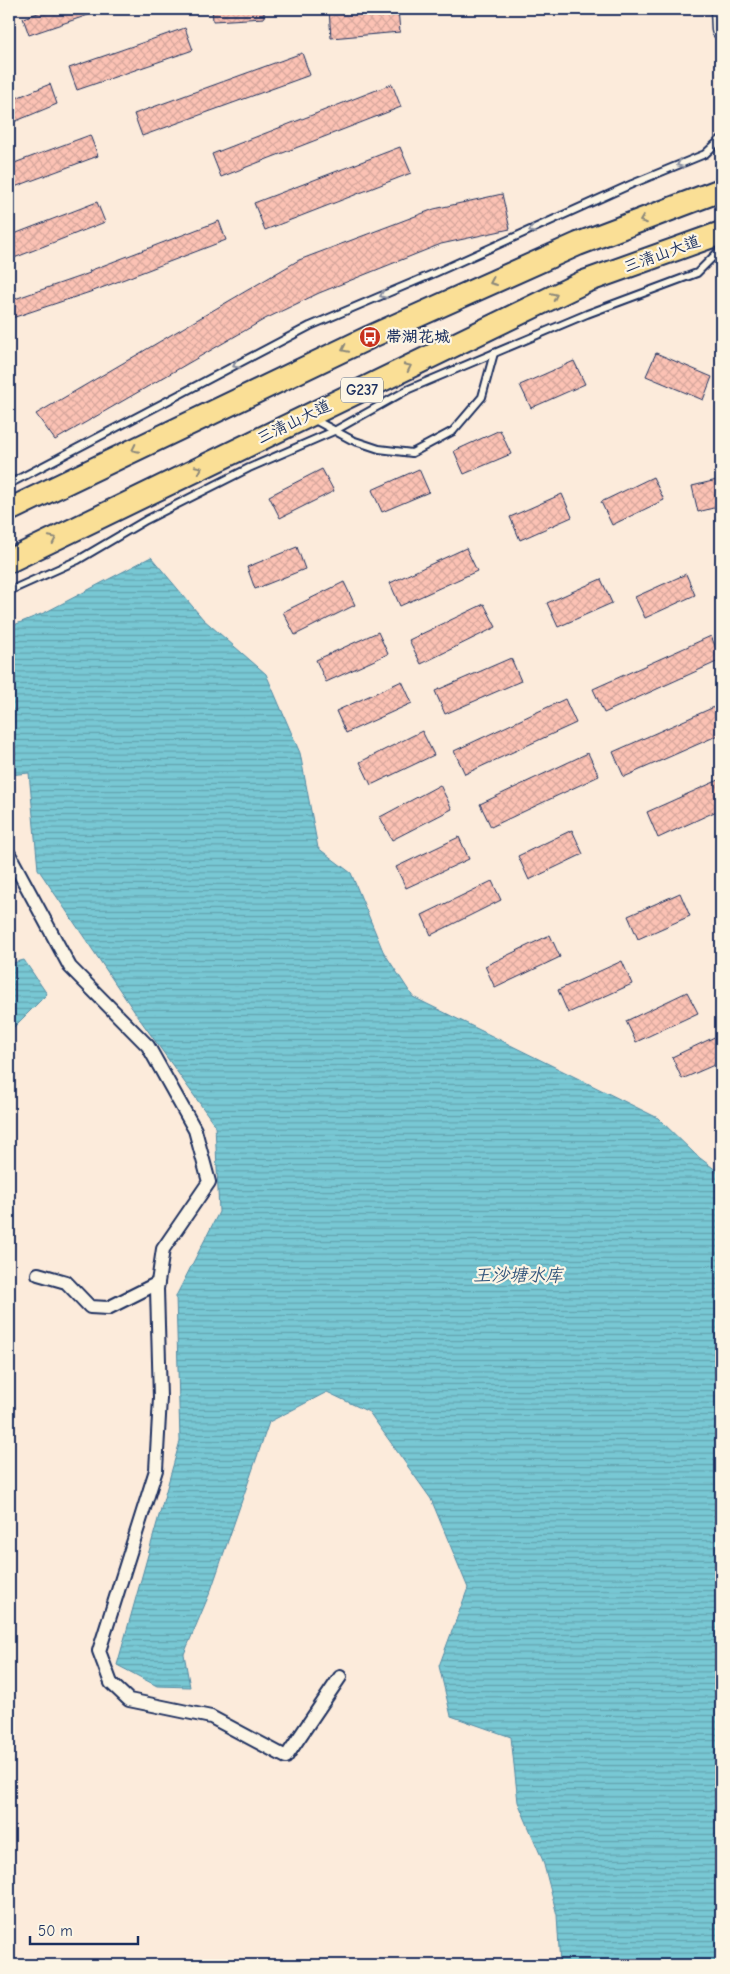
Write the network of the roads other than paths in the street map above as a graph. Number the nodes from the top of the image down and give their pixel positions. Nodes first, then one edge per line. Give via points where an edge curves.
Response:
1 (720, 9) edge
2 (721, 30) edge
3 (721, 139) edge
4 (721, 190) edge
5 (721, 233) edge
6 (721, 249) edge
7 (494, 353) junction
8 (307, 416) junction
9 (334, 431) junction
10 (9, 484) edge
11 (9, 510) edge
12 (9, 561) edge
13 (9, 590) edge
14 (9, 854) edge
15 (38, 1274) dead end
16 (158, 1283) junction
17 (340, 1677) dead end

1 - 2 main road
3 -> 10 lane via 705,154 310,326
4 -> 11 highway, G237 via 578,244 370,337
8 -> 5 highway, 三清山大道 / G237 via 584,282
6 - 7 lane via 697,273
7 - 9 lane via 409,389
7 - 9 lane via 482,397 453,431 412,453 379,449
8 - 9 lane
12 -> 8 highway, 三清山大道 / G237
9 - 13 lane via 249,468 146,520 78,560
14 - 16 street via 70,967 148,1046 195,1130 209,1182 163,1249
15 - 16 street via 66,1282 90,1307 108,1308
16 - 17 street via 160,1398 156,1470 99,1651 111,1683 129,1700 211,1717 286,1757

